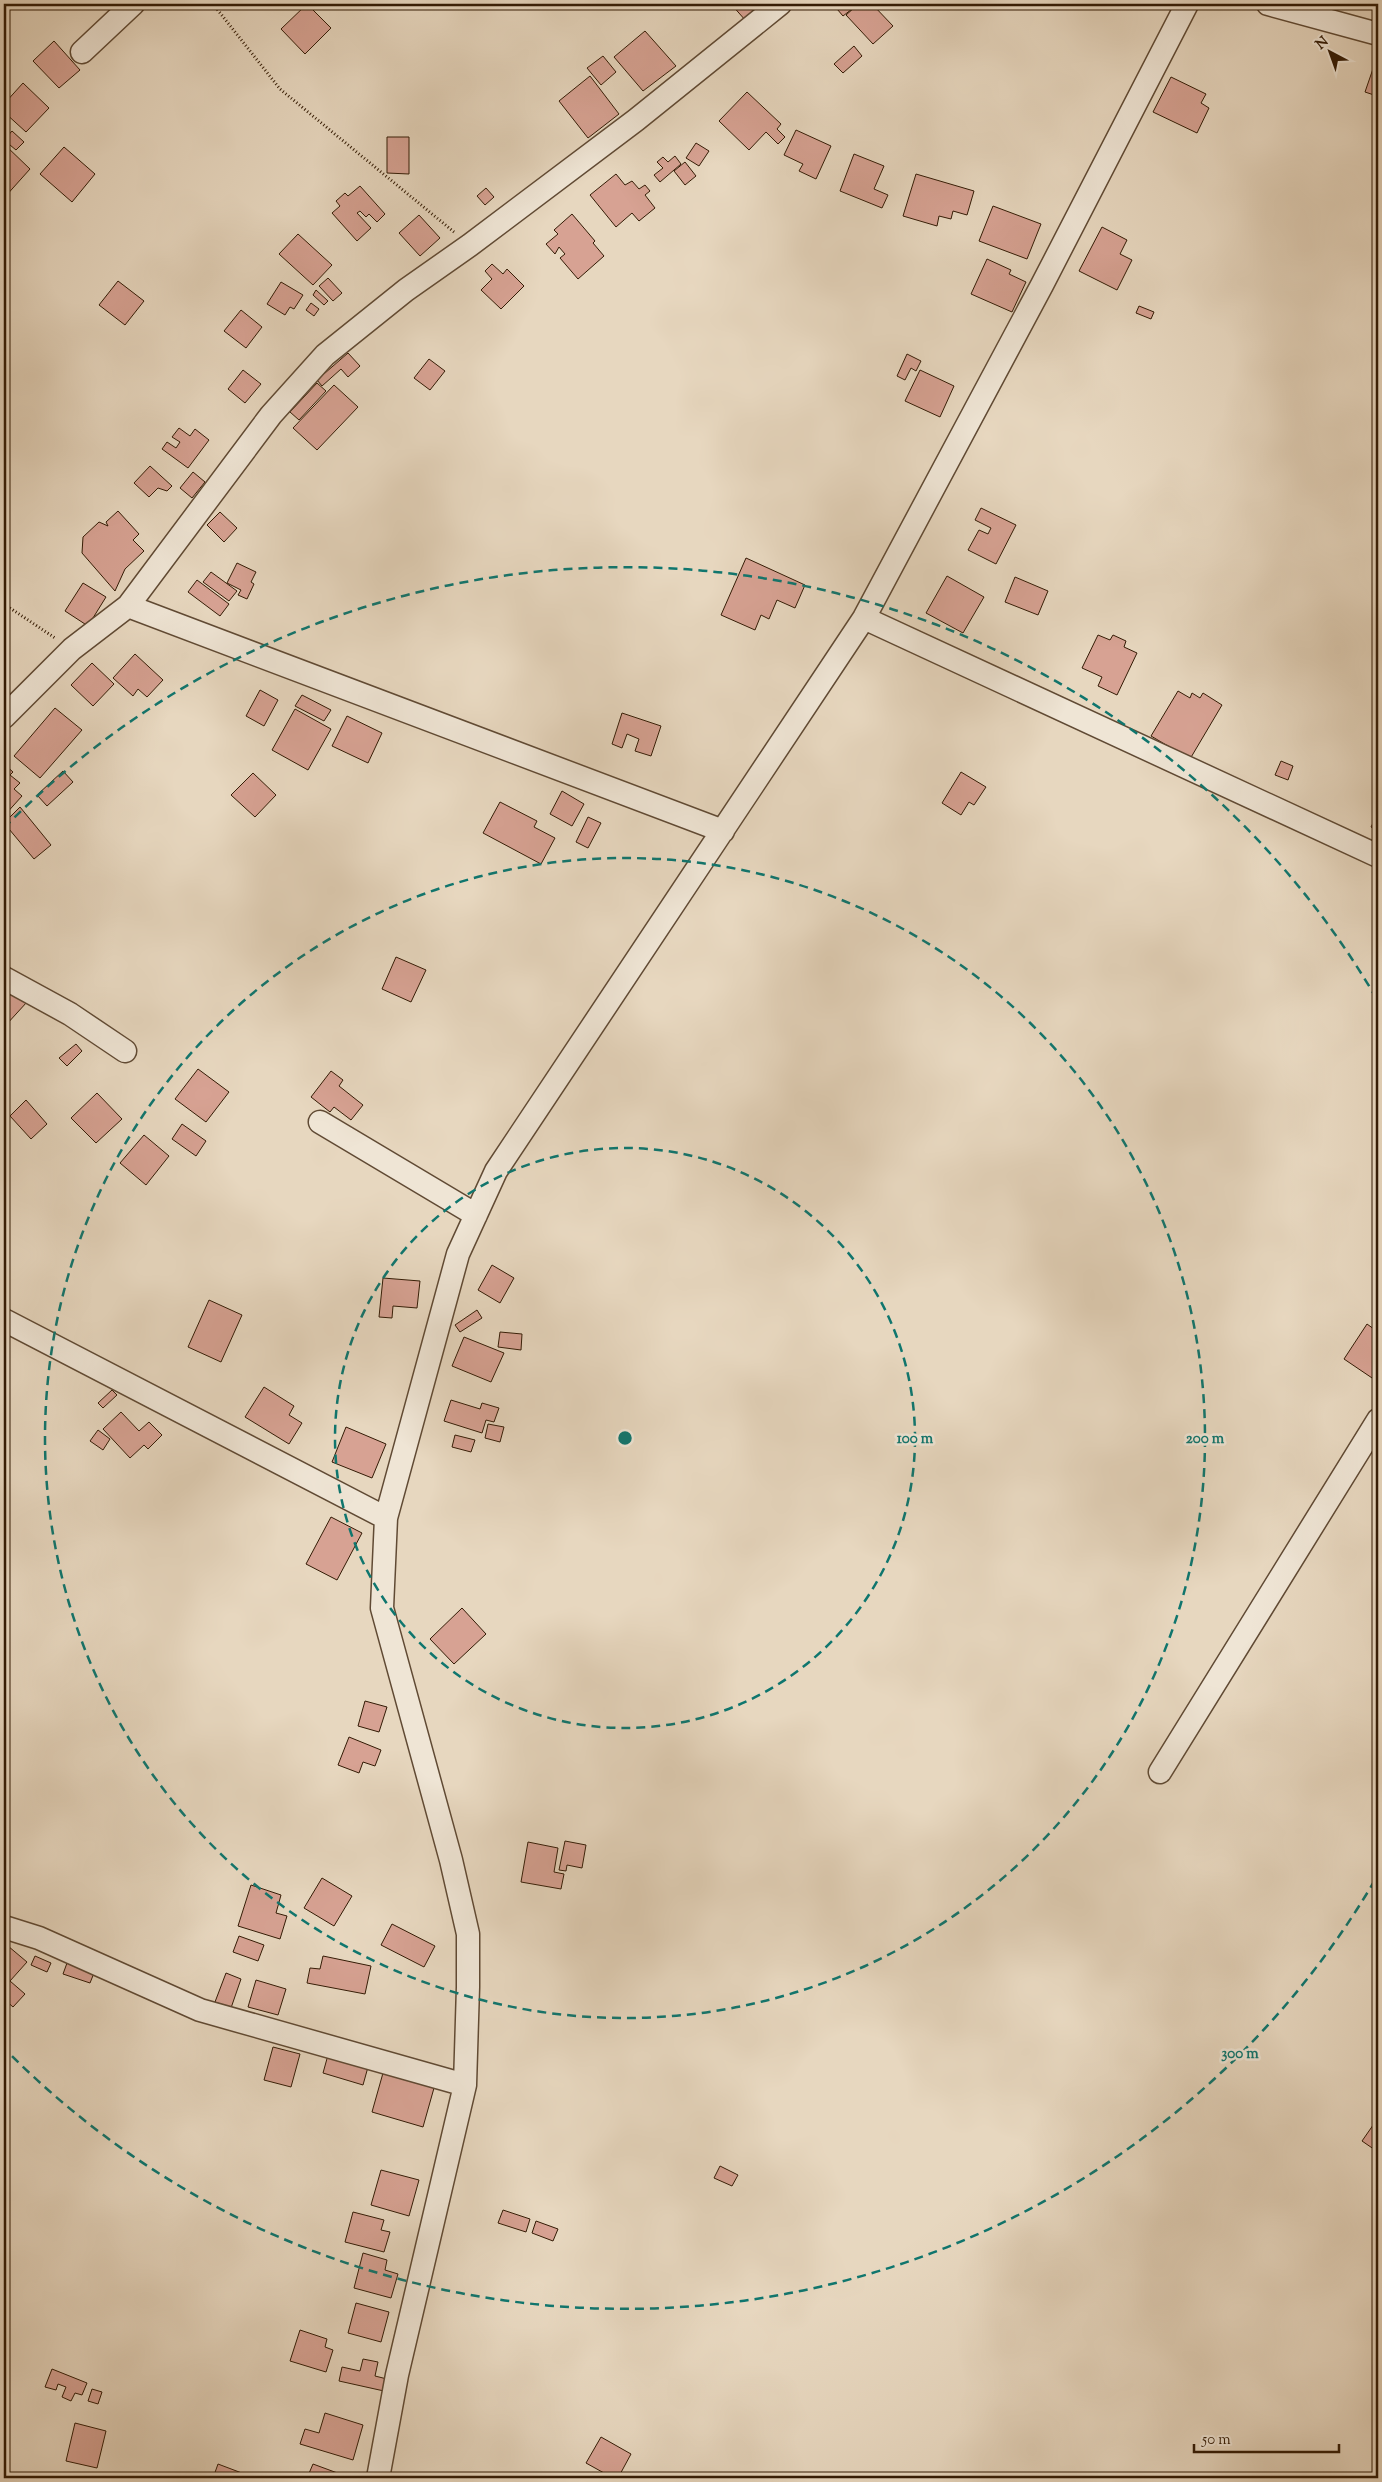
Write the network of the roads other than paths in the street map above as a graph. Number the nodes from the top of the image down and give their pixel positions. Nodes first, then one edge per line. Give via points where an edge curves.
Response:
1 (133, 4) edge
2 (780, 4) edge
3 (1187, 4) edge
4 (1268, 4) edge
5 (1378, 34) edge
6 (82, 52) dead end
7 (128, 606) junction
8 (864, 618) junction
9 (4, 717) edge
10 (723, 831) junction
11 (1378, 856) edge
12 (4, 978) edge
13 (125, 1051) dead end
14 (320, 1122) dead end
15 (476, 1215) junction
16 (4, 1320) edge
17 (1378, 1420) edge
18 (386, 1518) junction
19 (1160, 1772) dead end
20 (4, 1927) edge
21 (465, 2085) junction
22 (378, 2478) edge

1 - 6 street
2 - 7 street via 636,120 406,290 325,355 271,415
3 - 8 street
4 - 5 street
7 - 9 street via 72,649
7 - 10 street
8 - 10 street
8 - 11 street
10 - 15 street via 496,1171
12 - 13 street via 70,1014
14 - 15 street
15 - 18 street via 458,1254
16 - 18 street
17 - 19 street
18 - 21 street via 382,1608 468,1934
20 - 21 street via 48,1942 200,2010
21 - 22 street via 397,2374

